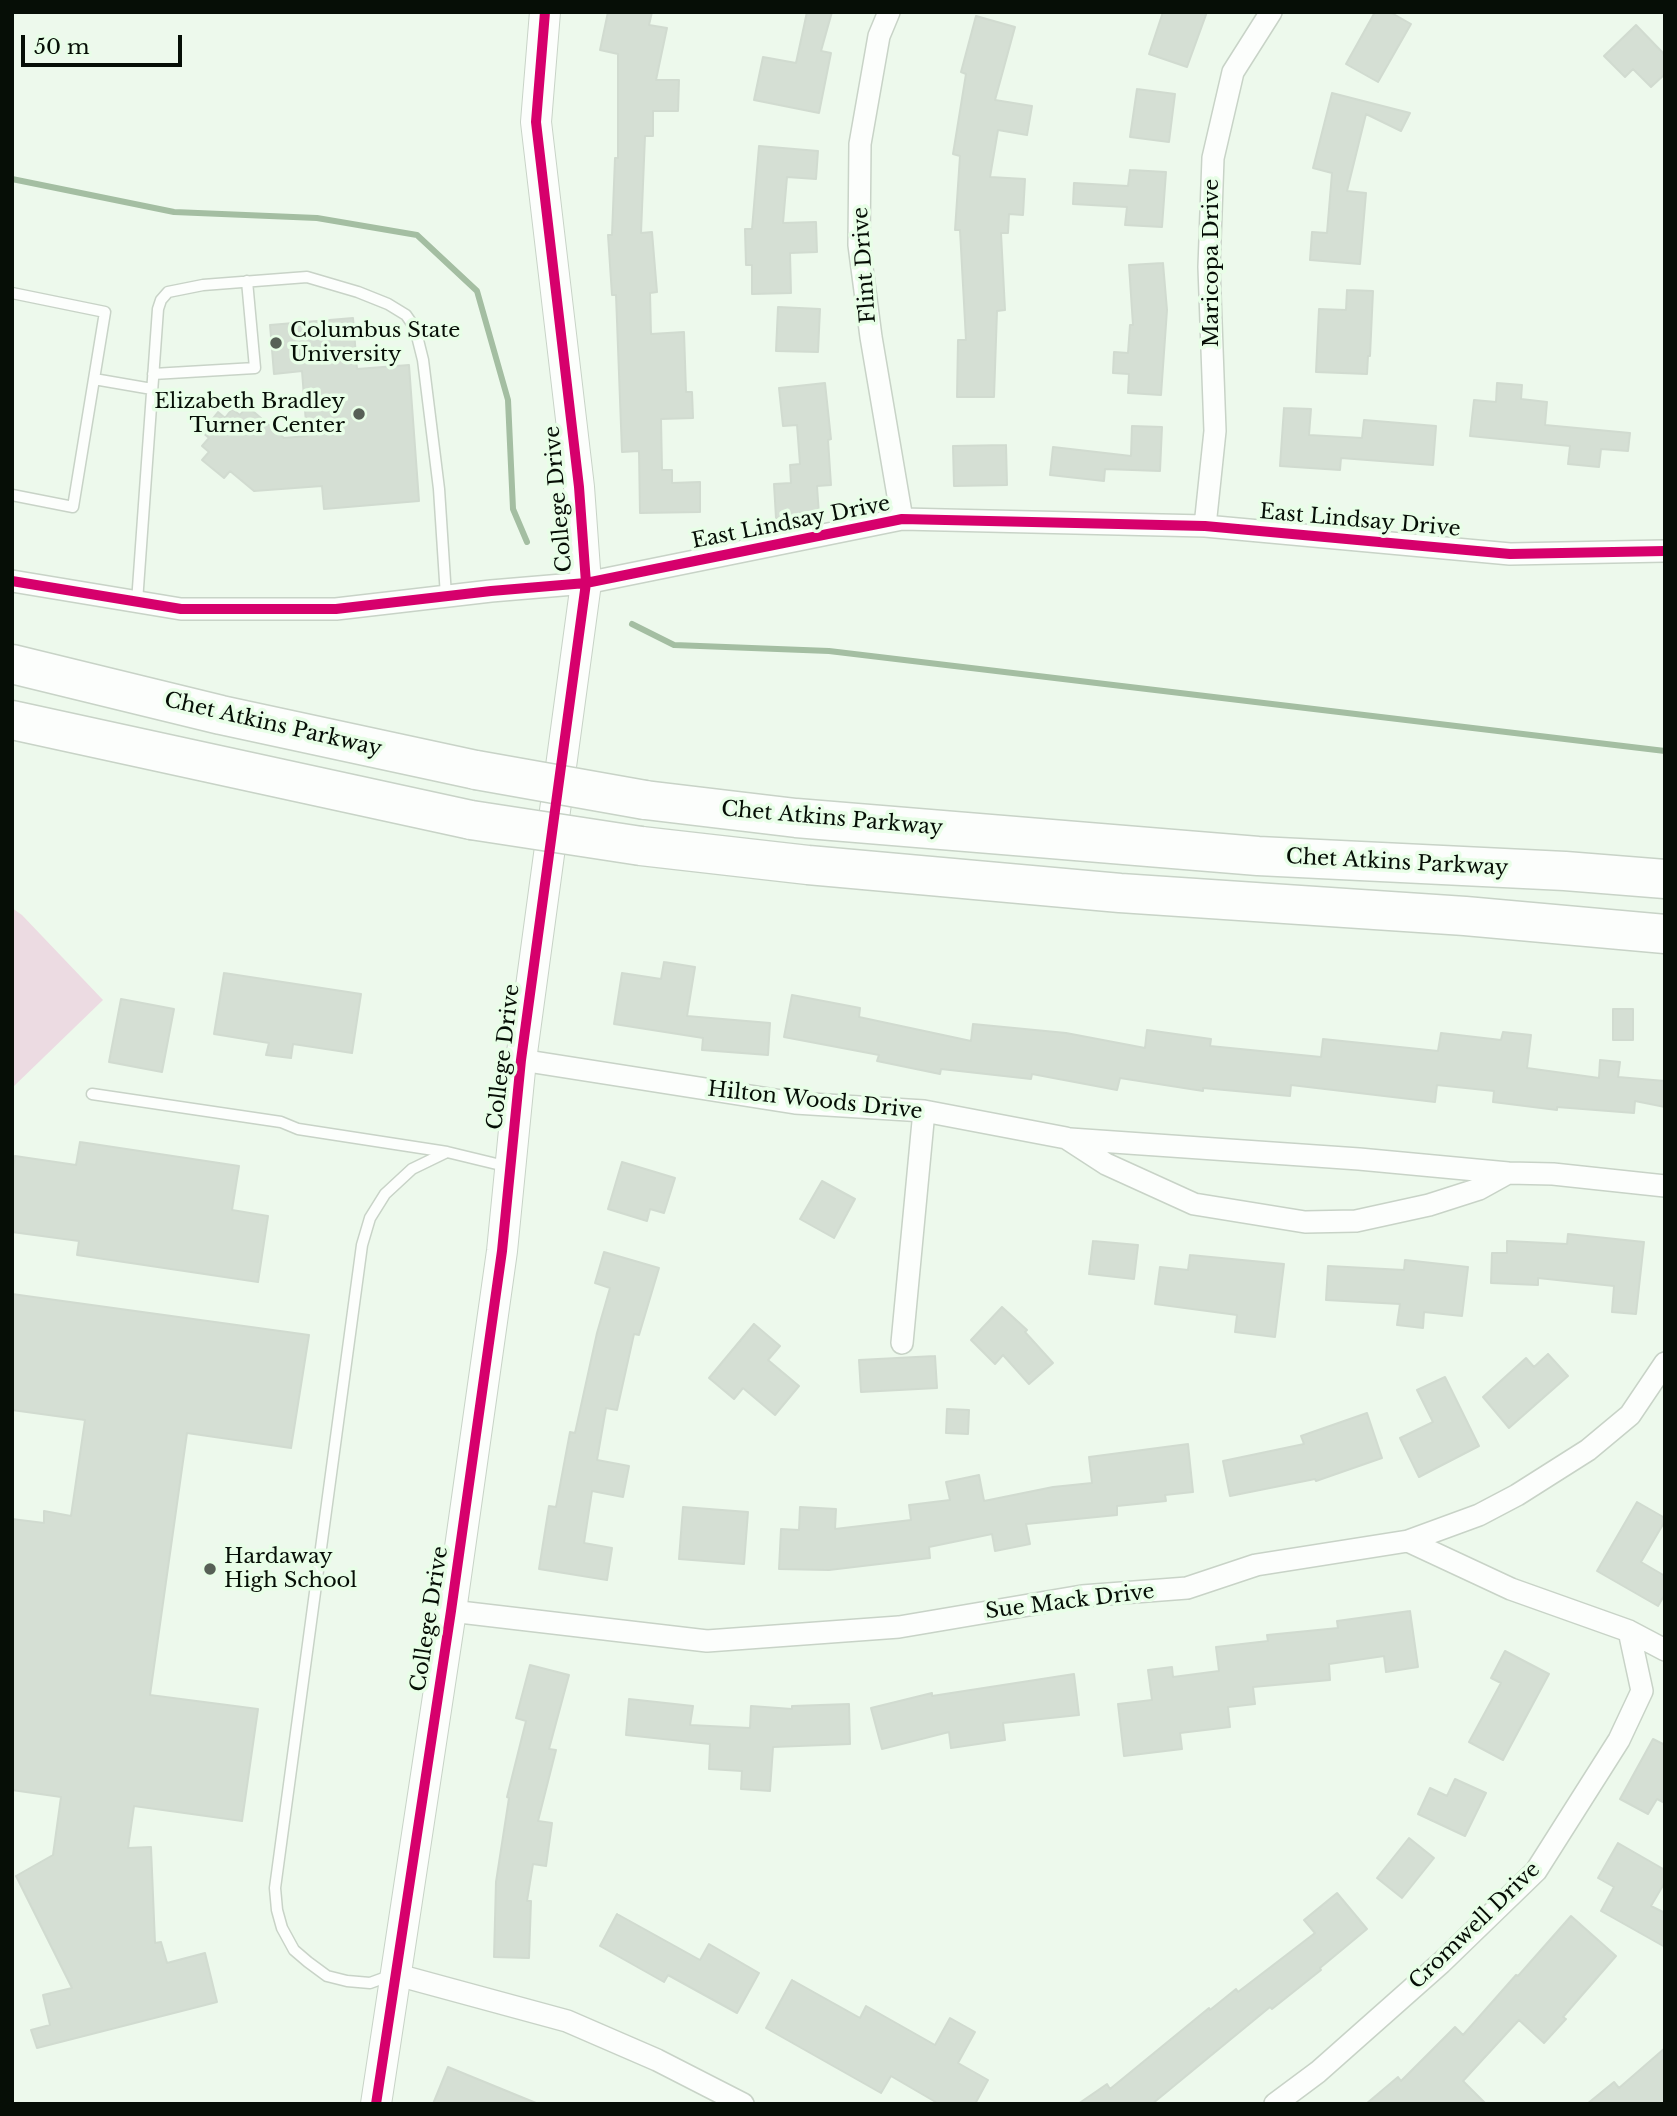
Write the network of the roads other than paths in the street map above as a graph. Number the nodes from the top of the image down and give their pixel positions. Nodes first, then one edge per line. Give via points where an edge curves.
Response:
1 (545, 12) edge
2 (889, 12) edge
3 (1271, 12) edge
4 (247, 281) junction
5 (12, 293) edge
6 (153, 374) junction
7 (94, 379) junction
8 (152, 389) junction
9 (12, 495) edge
10 (902, 519) junction
11 (1205, 526) junction
12 (1665, 551) edge
13 (12, 581) edge
14 (586, 583) junction
15 (446, 596) junction
16 (136, 602) junction
17 (12, 664) edge
18 (12, 720) edge
19 (1665, 879) edge
20 (1665, 934) edge
21 (521, 1060) junction
22 (92, 1094) dead end
23 (924, 1111) junction
24 (1066, 1139) junction
25 (447, 1152) junction
26 (510, 1167) junction
27 (1508, 1173) junction
28 (1665, 1186) edge
29 (902, 1343) dead end
30 (1665, 1363) edge
31 (1408, 1541) junction
32 (451, 1611) junction
33 (1629, 1631) junction
34 (1665, 1650) edge
35 (394, 1974) junction
36 (376, 2104) edge
37 (743, 2104) edge
38 (1275, 2104) edge

1 - 14 street, College Drive via 536,122
2 - 10 street, Flint Drive via 879,36 860,144 859,244
3 - 11 street, Maricopa Drive via 1233,72 1213,158 1209,267 1215,431
4 - 6 lane via 168,292 158,309
4 - 6 lane via 255,368
4 - 15 lane via 307,277 388,304 406,315 415,328 439,489
5 - 7 lane via 105,312
6 - 8 lane
7 - 8 lane
7 - 9 lane via 73,507
8 - 16 lane
10 - 11 street, East Lindsay Drive
10 - 14 street, East Lindsay Drive
11 - 12 street, East Lindsay Drive via 1510,554
13 - 16 street, East Lindsay Drive
14 - 15 street, East Lindsay Drive
14 - 21 street, College Drive
15 - 16 street, East Lindsay Drive via 336,609 181,609
17 - 19 highway, Chet Atkins Parkway, bridge via 476,770 645,800 796,818 1258,856
18 - 20 highway, bridge via 471,820 641,846 808,866 1120,893
21 - 23 street, Hilton Woods Drive via 795,1103
21 - 26 street, College Drive
22 - 25 lane
23 - 24 street, Hilton Woods Drive
23 - 29 street
24 - 27 street, Hilton Woods Drive
24 - 27 street, Hilton Woods Drive via 1106,1164 1194,1204 1305,1222 1356,1221 1429,1205 1479,1189
25 - 26 lane
25 - 35 lane via 412,1169 385,1194 370,1218 362,1245 275,1888 282,1928 294,1950 327,1976 370,1983
26 - 32 street, College Drive
27 - 28 street, Hilton Woods Drive
30 - 31 street, Sue Mack Drive via 1630,1415 1588,1450 1517,1496
31 - 32 street, Sue Mack Drive via 1256,1565 1186,1588 1082,1596 899,1627 707,1641
31 - 33 street via 1511,1589
32 - 35 street, College Drive
33 - 34 street
33 - 38 street, Cromwell Drive via 1642,1691 1619,1740 1536,1871 1441,1963
35 - 36 street, College Drive
35 - 37 street via 567,2021

